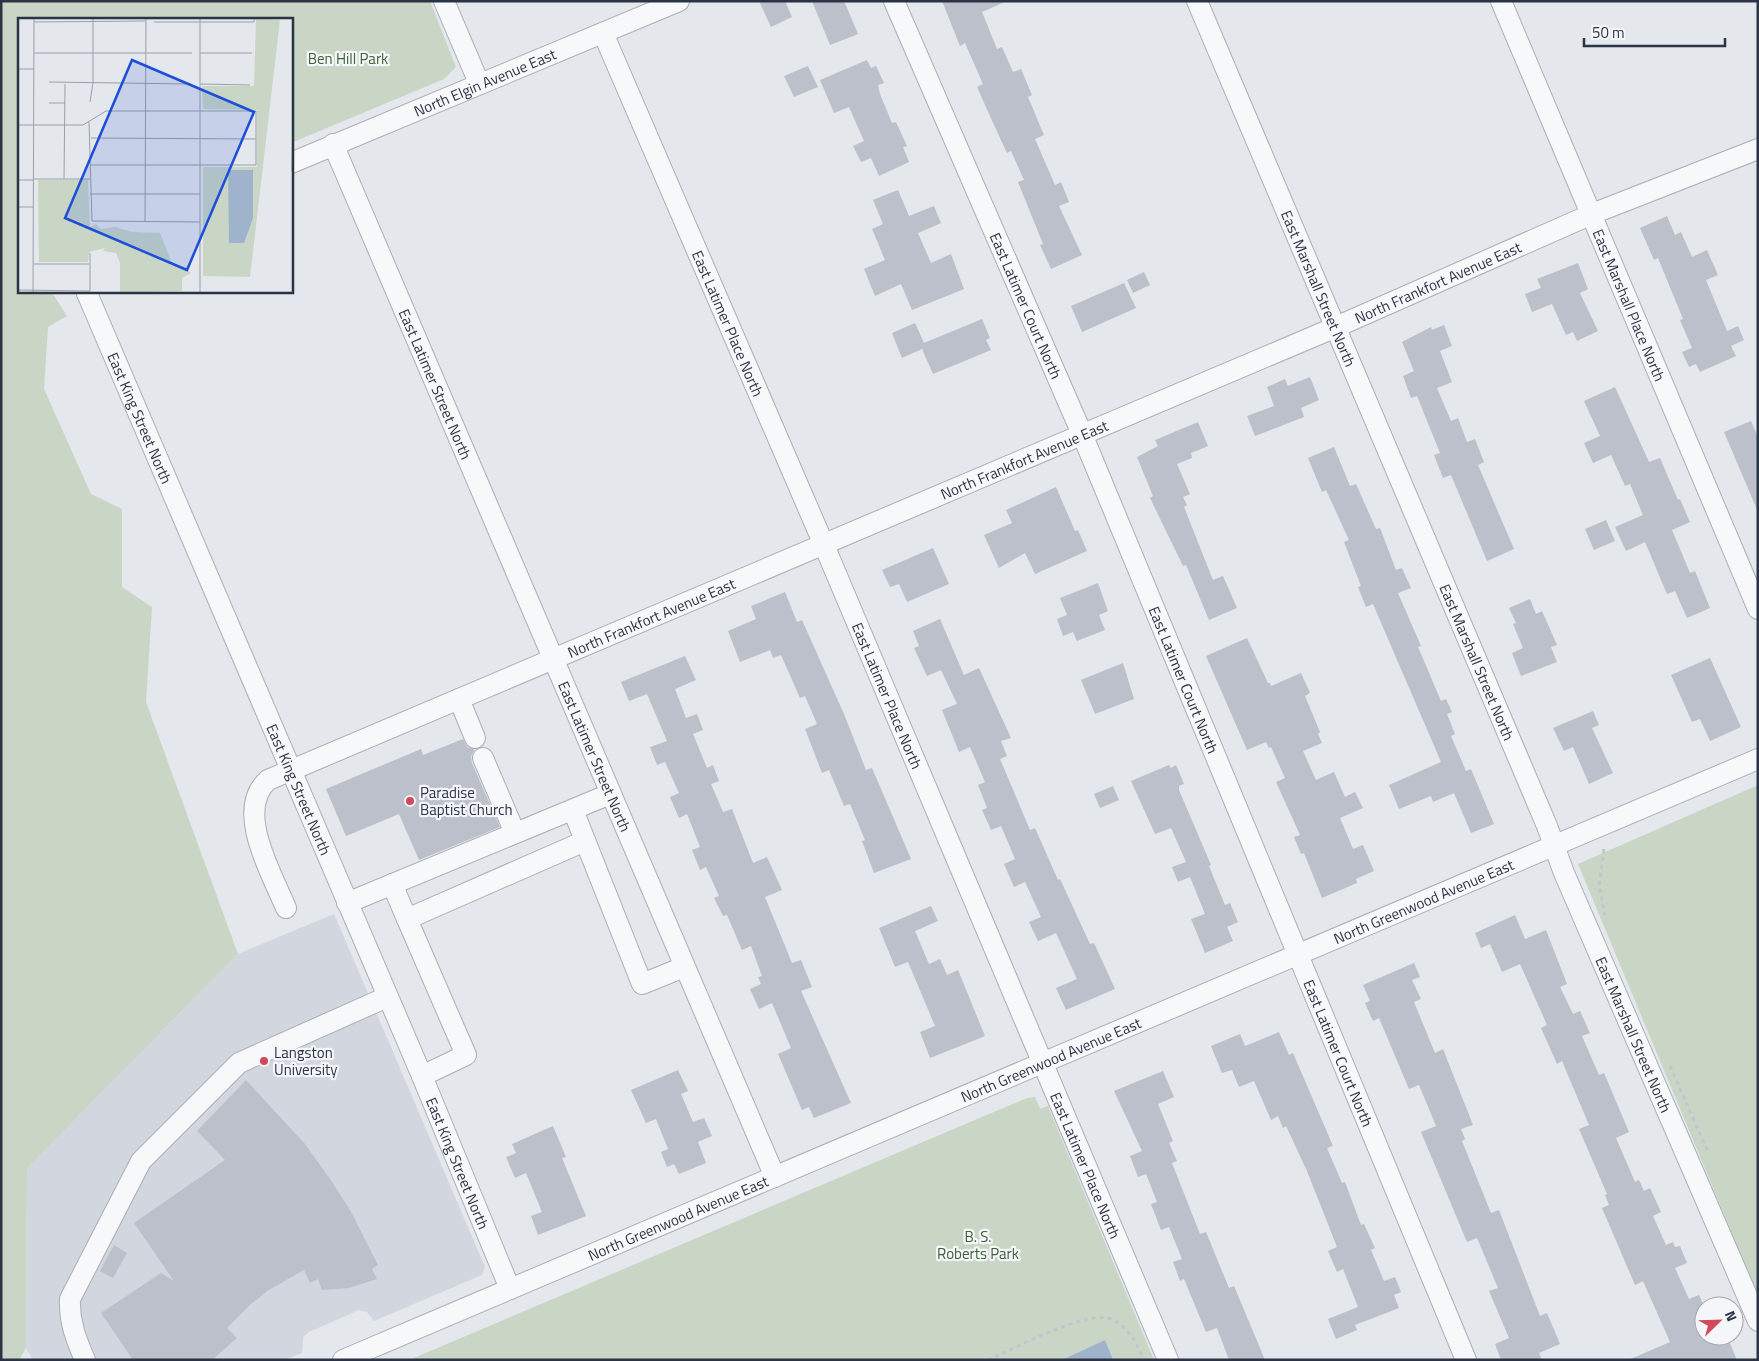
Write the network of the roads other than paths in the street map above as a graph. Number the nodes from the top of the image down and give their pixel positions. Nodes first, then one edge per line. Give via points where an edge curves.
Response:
1 (444, 1) edge
2 (678, 1) edge
3 (894, 1) edge
4 (1197, 1) edge
5 (1501, 1) edge
6 (603, 33) junction
7 (479, 83) junction
8 (333, 144) junction
9 (1758, 148) edge
10 (292, 162) edge
11 (1592, 214) junction
12 (86, 292) edge
13 (1336, 327) junction
14 (1082, 434) junction
15 (824, 545) junction
16 (1758, 609) edge
17 (555, 659) junction
18 (459, 699) junction
19 (475, 738) dead end
20 (483, 758) dead end
21 (1758, 759) edge
22 (291, 771) junction
23 (610, 794) junction
24 (573, 810) junction
25 (515, 833) junction
26 (585, 841) junction
27 (1554, 846) junction
28 (392, 884) junction
29 (347, 903) junction
30 (286, 908) dead end
31 (407, 920) junction
32 (1298, 955) junction
33 (684, 967) junction
34 (387, 997) junction
35 (1043, 1064) junction
36 (422, 1076) junction
37 (775, 1177) junction
38 (510, 1289) junction
39 (1758, 1321) edge
40 (85, 1360) edge
41 (343, 1360) edge
42 (1168, 1360) edge
43 (1466, 1360) edge

1 - 7 street
2 - 6 street, North Elgin Avenue East
3 - 14 street, East Latimer Court North
4 - 13 street, East Marshall Street North
5 - 11 street, East Marshall Place North
6 - 7 street, North Elgin Avenue East
6 - 15 street, East Latimer Place North
7 - 8 street, North Elgin Avenue East
8 - 10 street, North Elgin Avenue East
8 - 17 street, East Latimer Street North
9 - 11 street, North Frankfort Avenue East
11 - 13 street, North Frankfort Avenue East
11 - 16 street, East Marshall Place North
12 - 22 street, East King Street North
13 - 14 street, North Frankfort Avenue East
13 - 27 street, East Marshall Street North
14 - 15 street, North Frankfort Avenue East
14 - 32 street, East Latimer Court North
15 - 17 street, North Frankfort Avenue East
15 - 35 street, East Latimer Place North
17 - 18 street, North Frankfort Avenue East
17 - 23 street, East Latimer Street North
18 - 19 street
18 - 22 street, North Frankfort Avenue East
20 - 25 street
21 - 27 street, North Greenwood Avenue East
22 - 29 street, East King Street North
22 - 30 street, North Frankfort Avenue East via 268,780 260,788 254,811 256,831
23 - 24 street
23 - 33 street, East Latimer Street North
24 - 25 street
24 - 26 street
25 - 28 street
26 - 31 street
26 - 33 street via 642,984
27 - 32 street, North Greenwood Avenue East
27 - 39 street, East Marshall Street North
28 - 29 street
28 - 31 street
29 - 34 street, East King Street North
31 - 36 street via 466,1056
32 - 35 street, North Greenwood Avenue East
32 - 43 street, East Latimer Court North
33 - 37 street, East Latimer Street North
34 - 36 street, East King Street North
34 - 40 street via 239,1062 141,1161 70,1299 73,1333
35 - 37 street, North Greenwood Avenue East
35 - 42 street, East Latimer Place North
36 - 38 street, East King Street North
37 - 38 street, North Greenwood Avenue East
38 - 41 street, North Greenwood Avenue East

